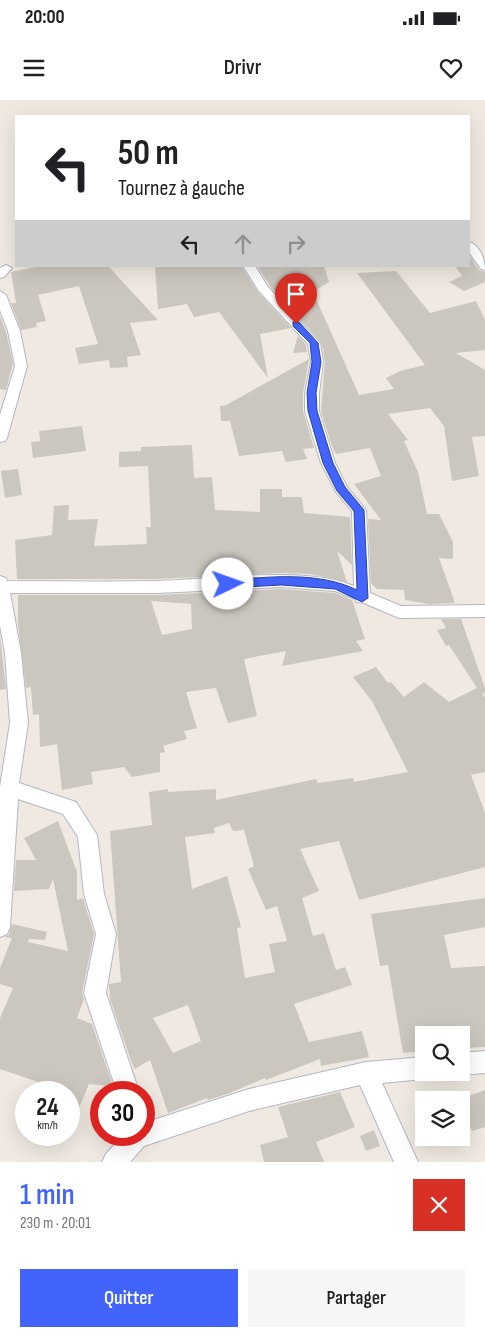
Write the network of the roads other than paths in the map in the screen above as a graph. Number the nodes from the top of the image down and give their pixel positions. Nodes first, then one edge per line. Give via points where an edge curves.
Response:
1 (470, 247) edge
2 (250, 267) edge
3 (485, 267) edge
4 (0, 295) edge
5 (0, 438) edge
6 (1, 585) edge
7 (362, 598) junction
8 (485, 611) edge
9 (9, 788) junction
10 (0, 927) edge
11 (485, 1062) edge
12 (470, 1063) edge
13 (415, 1069) edge
14 (366, 1073) junction
15 (124, 1081) edge
16 (155, 1130) edge
17 (128, 1146) edge
18 (114, 1162) edge
19 (406, 1162) edge

1 - 3 street
2 - 7 street via 263,289 314,343 317,362 312,411 328,463 341,489 359,510
4 - 5 street via 14,331 21,366
6 - 7 street via 157,587 281,581 337,585
6 - 9 street via 13,653 19,723
7 - 8 street via 399,612
9 - 10 street
9 - 15 street via 70,808 87,835 94,894 106,934 95,993
11 - 12 street
13 - 14 street
14 - 16 street via 249,1100
14 - 19 street
17 - 18 street

